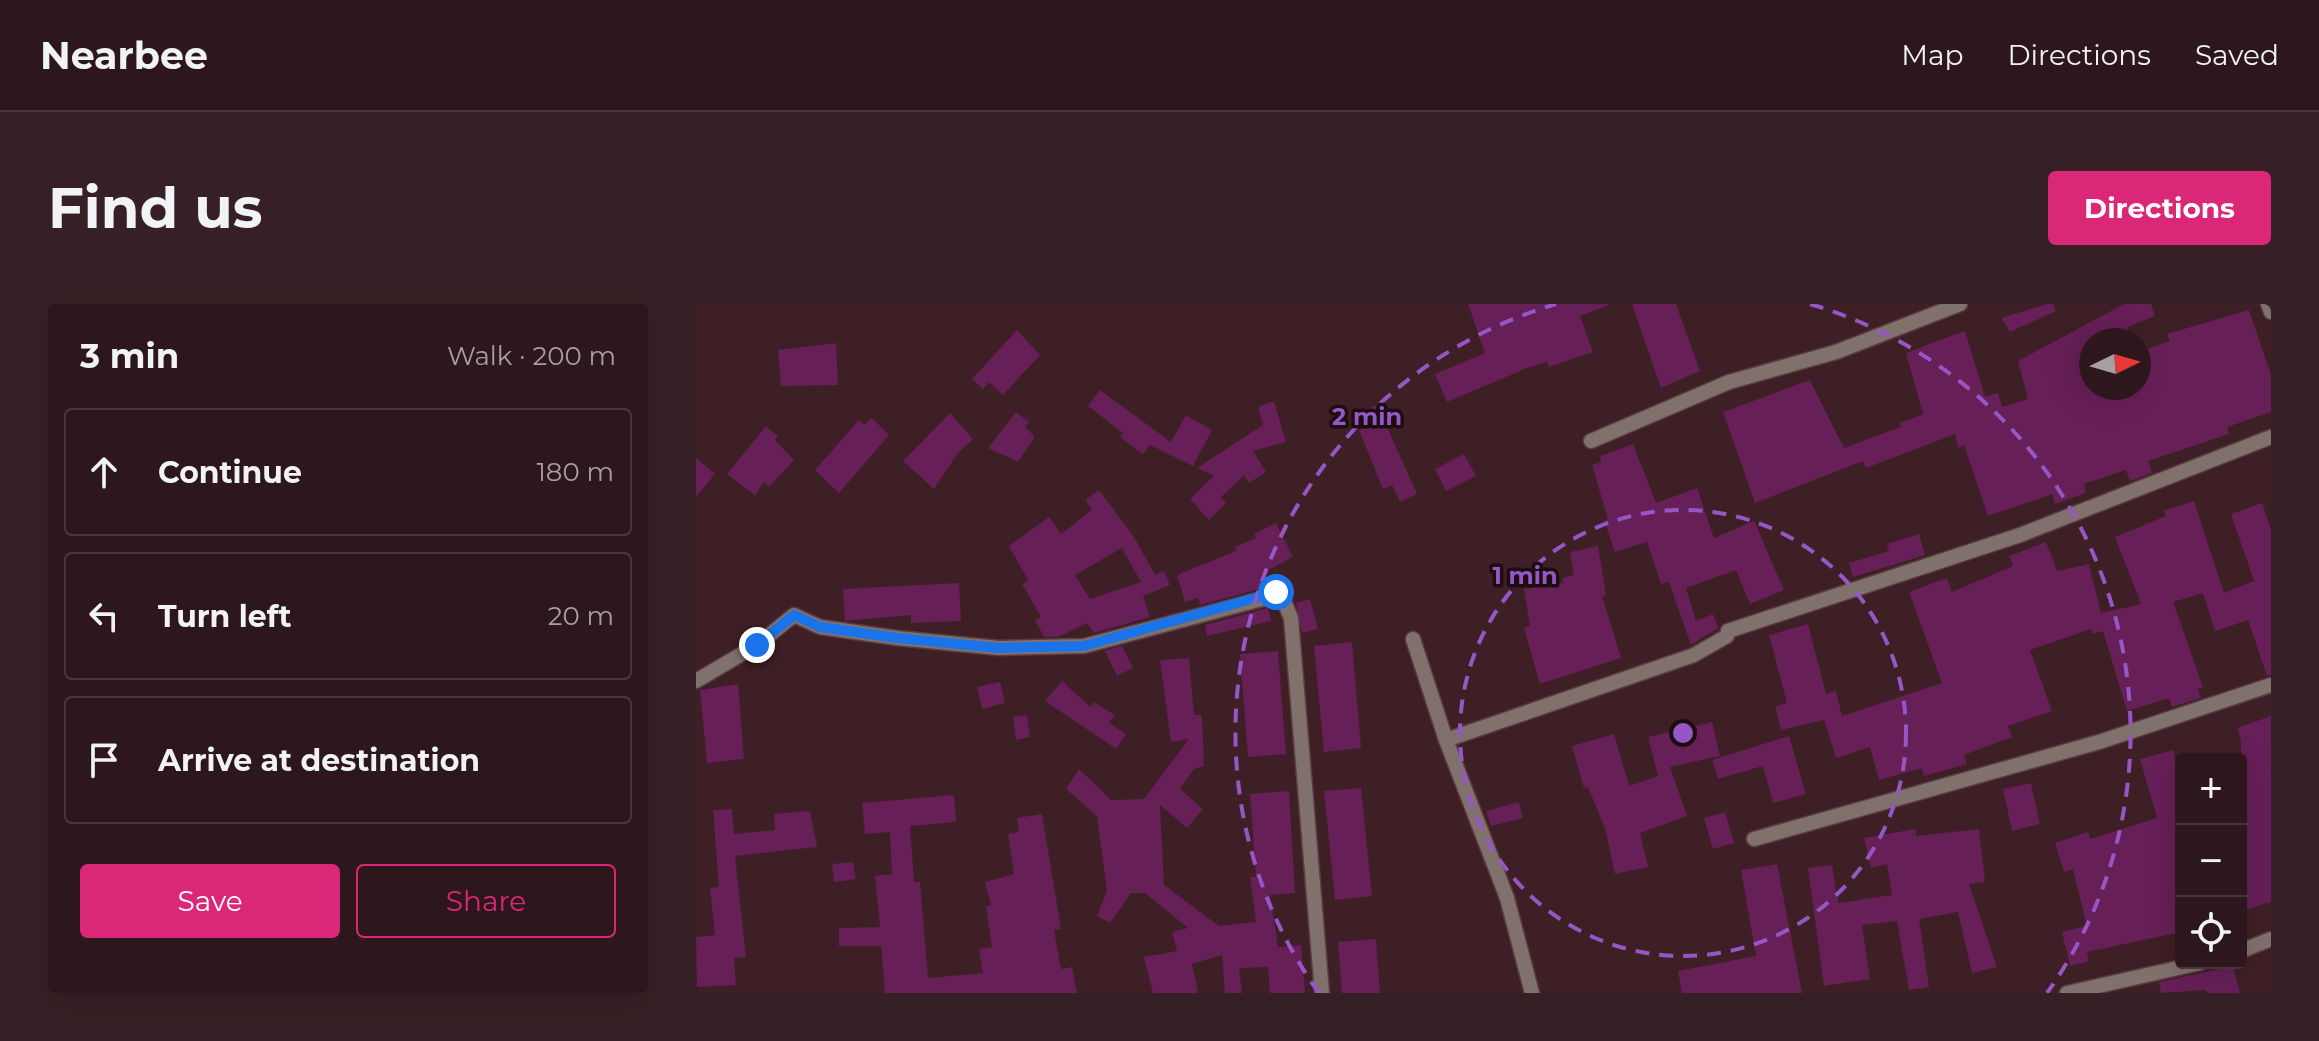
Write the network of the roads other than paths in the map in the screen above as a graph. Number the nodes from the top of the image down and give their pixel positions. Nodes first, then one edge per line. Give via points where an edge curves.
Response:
1 (1960, 304) edge
2 (2268, 304) edge
3 (2271, 312) edge
4 (2271, 437) edge
5 (1591, 441) dead end
6 (1413, 639) dead end
7 (696, 681) edge
8 (2271, 685) edge
9 (1446, 740) junction
10 (1754, 839) dead end
11 (2271, 939) edge
12 (2247, 949) edge
13 (2175, 969) edge
14 (1322, 993) edge
15 (1532, 993) edge
16 (2067, 993) edge

1 - 5 street via 1836,352 1729,382
2 - 3 street
4 - 9 street via 2020,535 1728,631 1694,655
6 - 9 street
7 - 14 street via 757,645 794,615 820,627 897,638 999,648 1084,646 1281,594 1291,618
8 - 10 street via 2099,742
9 - 15 street via 1507,898
11 - 12 street
13 - 16 street

